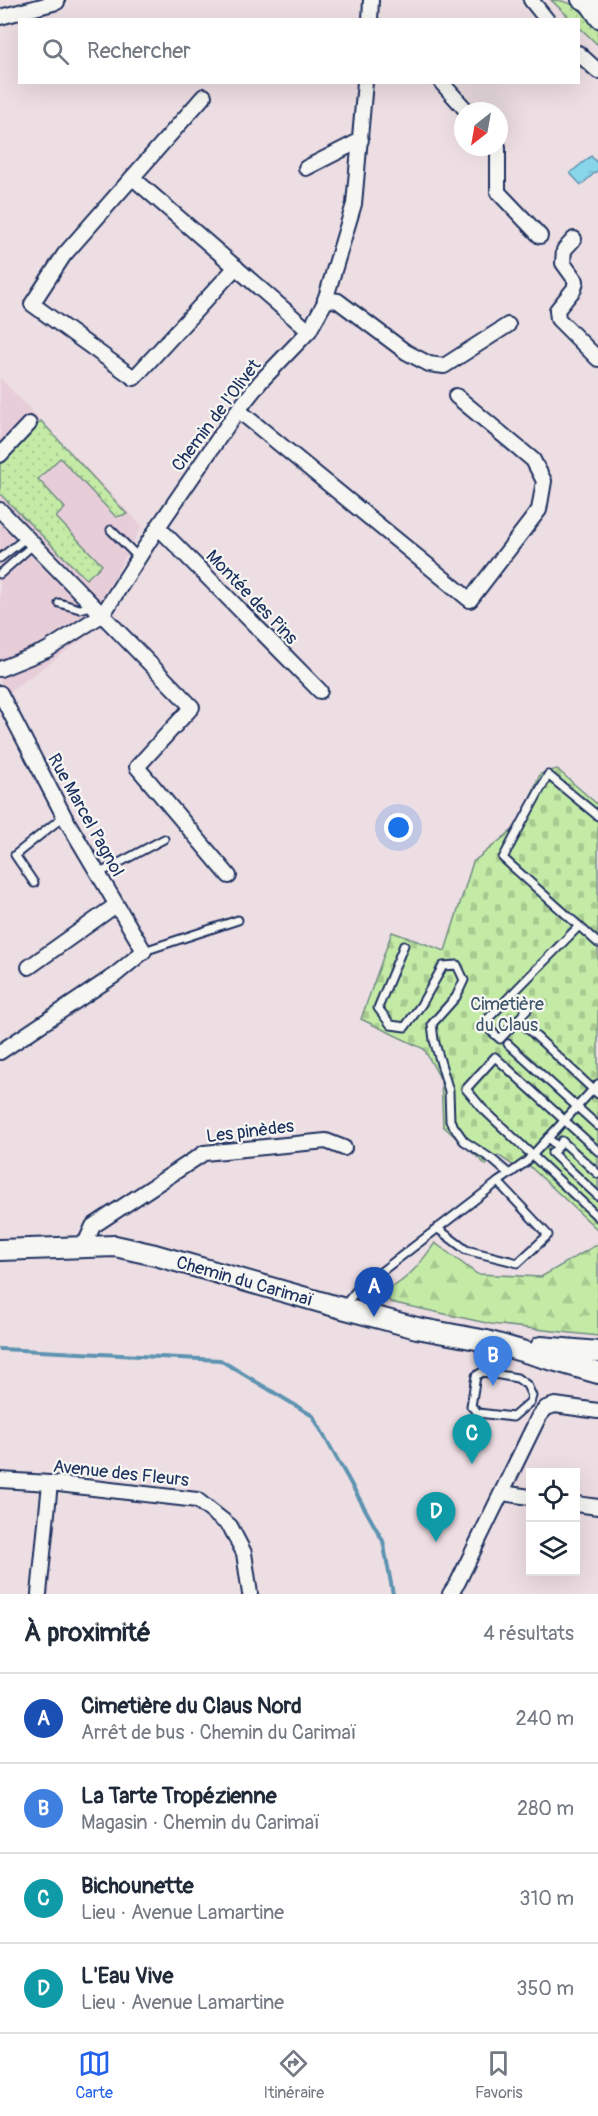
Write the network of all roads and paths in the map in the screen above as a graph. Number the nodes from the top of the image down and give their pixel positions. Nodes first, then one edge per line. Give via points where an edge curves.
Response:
1 (531, 0) edge
2 (57, 2) dead end
3 (588, 3) edge
4 (0, 17) edge
5 (545, 18) edge
6 (598, 20) edge
7 (580, 54) edge
8 (598, 71) edge
9 (365, 84) edge
10 (443, 84) edge
11 (204, 96) dead end
12 (459, 102) edge
13 (361, 140) junction
14 (498, 156) edge
15 (306, 168) dead end
16 (133, 178) junction
17 (540, 236) dead end
18 (574, 239) dead end
19 (236, 267) junction
20 (325, 299) junction
21 (508, 325) dead end
22 (309, 332) junction
23 (598, 359) edge
24 (456, 396) dead end
25 (238, 410) junction
26 (29, 424) dead end
27 (0, 455) edge
28 (0, 510) edge
29 (159, 527) junction
30 (111, 530) dead end
31 (30, 541) junction
32 (0, 558) edge
33 (139, 558) junction
34 (0, 574) edge
35 (59, 603) dead end
36 (98, 609) junction
37 (0, 669) edge
38 (320, 692) dead end
39 (0, 693) edge
40 (64, 816) junction
41 (598, 816) edge
42 (164, 839) dead end
43 (98, 874) junction
44 (229, 876) dead end
45 (33, 883) dead end
46 (116, 905) junction
47 (238, 920) dead end
48 (579, 926) junction
49 (598, 943) edge
50 (404, 945) dead end
51 (144, 951) junction
52 (28, 967) dead end
53 (511, 995) junction
54 (526, 1028) dead end
55 (508, 1044) dead end
56 (0, 1052) edge
57 (596, 1089) edge
58 (577, 1107) junction
59 (564, 1120) junction
60 (598, 1126) edge
61 (548, 1138) junction
62 (558, 1147) junction
63 (344, 1148) dead end
64 (598, 1151) edge
65 (532, 1155) junction
66 (509, 1174) junction
67 (598, 1174) edge
68 (498, 1182) junction
69 (598, 1196) edge
70 (598, 1217) edge
71 (437, 1228) junction
72 (84, 1246) junction
73 (0, 1250) edge
74 (342, 1308) junction
75 (482, 1340) junction
76 (598, 1352) edge
77 (483, 1371) junction
78 (598, 1373) edge
79 (530, 1402) junction
80 (598, 1411) edge
81 (543, 1412) junction
82 (0, 1480) edge
83 (51, 1483) junction
84 (502, 1493) junction
85 (526, 1496) edge
86 (580, 1505) edge
87 (598, 1507) edge
88 (39, 1594) edge
89 (250, 1594) edge
90 (450, 1594) edge

1 - 5 street
2 - 4 street
3 - 6 street
7 - 8 street
9 - 13 street, Chemin de l'Olivet
10 - 12 street
11 - 16 street
13 - 15 street
13 - 20 street, Chemin de l'Olivet via 354,204
14 - 17 street via 498,192
16 - 19 street
16 - 19 street via 64,255 32,304 134,378
18 - 23 street via 564,250 563,263 576,281 574,289 556,310 558,319
19 - 22 street
20 - 21 street via 338,302 406,352 429,364 444,366
20 - 22 street, Chemin de l'Olivet
22 - 25 street, Chemin de l'Olivet
24 - 25 street via 533,460 544,481 539,510 470,600
25 - 29 street, Chemin de l'Olivet
26 - 27 street
28 - 31 street
29 - 33 street, Chemin de l'Olivet
29 - 38 street, Montée des Pins
30 - 33 lane
31 - 32 lane
31 - 34 lane
31 - 36 street
33 - 36 street, Chemin de l'Olivet
35 - 36 lane
36 - 37 street, Chemin de l'Olivet via 47,650
36 - 44 street via 192,707 137,767
39 - 40 street, Rue Marcel Pagnol
40 - 43 street, Rue Marcel Pagnol
40 - 45 lane via 15,855
41 - 48 lane via 548,775 503,858
42 - 43 lane
43 - 46 street, Rue Marcel Pagnol
46 - 51 street, Rue Marcel Pagnol
46 - 52 street
47 - 51 lane
48 - 49 lane
48 - 53 lane
50 - 66 lane via 378,1008 391,1025 405,1027 443,966 457,965 464,980 456,997 432,1024 449,1091 450,1121 464,1141
51 - 56 street
53 - 53 lane via 483,1024 500,1039 526,1010
54 - 57 lane
55 - 58 lane
57 - 58 lane
58 - 59 lane
58 - 60 lane
59 - 61 lane
59 - 64 lane
59 - 65 lane via 495,1057 466,1089
61 - 62 lane
61 - 65 lane
62 - 67 lane via 562,1141
62 - 69 lane via 552,1153
63 - 72 street, Les pinèdes via 326,1141 204,1153 93,1226
65 - 66 lane
65 - 70 lane
66 - 68 lane
68 - 71 lane
68 - 71 lane via 548,1234 518,1263 466,1250
71 - 74 lane via 356,1291
72 - 73 main road, Chemin du Carimaï
72 - 74 main road, Chemin du Carimaï via 115,1246 154,1255
74 - 75 main road, Chemin du Carimaï
75 - 76 main road, Chemin du Carimaï
75 - 77 lane via 487,1369
75 - 78 main road, Chemin du Carimaï
77 - 79 lane via 517,1378 527,1385 532,1396
77 - 79 lane via 476,1376 471,1406 478,1413 513,1417
79 - 81 lane
80 - 81 street via 555,1405
81 - 84 street
82 - 83 street, Avenue des Fleurs
83 - 88 street
83 - 89 street, Avenue des Fleurs via 197,1500 230,1526 244,1553
84 - 85 street
84 - 90 street
86 - 87 street

